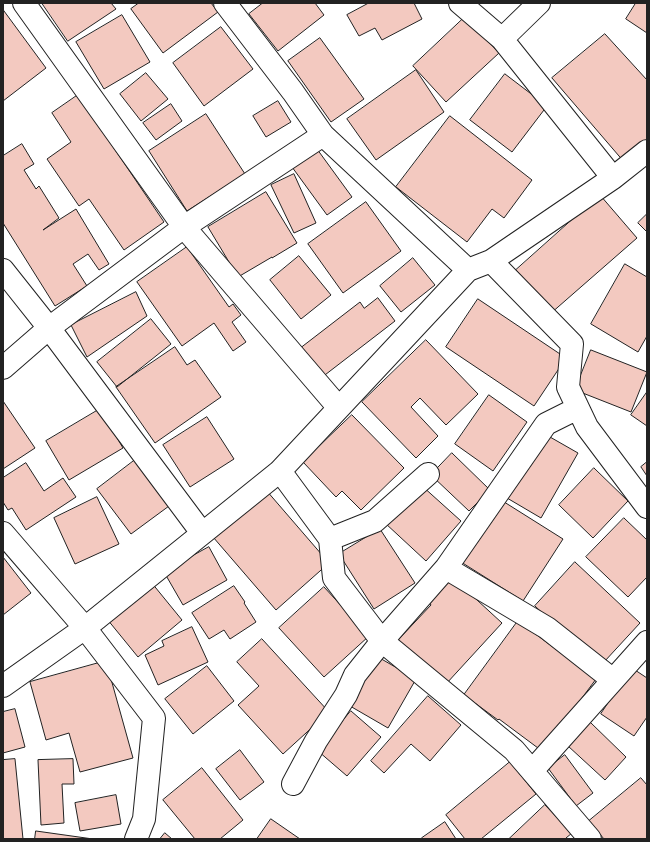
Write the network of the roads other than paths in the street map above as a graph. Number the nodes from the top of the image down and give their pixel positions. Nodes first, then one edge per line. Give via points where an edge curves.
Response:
1 (24, 3) edge
2 (225, 3) edge
3 (460, 3) edge
4 (539, 3) edge
5 (502, 39) junction
6 (323, 135) junction
7 (647, 150) edge
8 (613, 178) junction
9 (184, 227) junction
10 (491, 261) junction
11 (3, 270) edge
12 (468, 270) junction
13 (49, 328) junction
14 (3, 368) edge
15 (339, 408) junction
16 (578, 408) junction
17 (280, 471) junction
18 (428, 474) dead end
19 (647, 506) edge
20 (3, 533) edge
21 (202, 534) junction
22 (330, 539) junction
23 (446, 568) junction
24 (84, 628) junction
25 (382, 641) junction
26 (647, 642) edge
27 (613, 680) junction
28 (3, 686) edge
29 (532, 771) junction
30 (293, 784) dead end
31 (136, 839) edge
32 (590, 839) edge

1 - 9 street
2 - 6 street
3 - 5 street
4 - 5 street
5 - 8 street
6 - 9 street
6 - 12 street
7 - 8 street
8 - 10 street
9 - 13 street
9 - 15 street
10 - 12 street
10 - 16 street via 572,344 568,387
11 - 13 street
12 - 15 street
13 - 14 street
13 - 21 street
15 - 17 street
16 - 19 street via 587,427
16 - 23 street via 546,424
17 - 21 street
17 - 22 street
18 - 22 street via 375,521
20 - 24 street
21 - 24 street
22 - 25 street via 334,578
23 - 25 street
23 - 27 street via 547,628
24 - 28 street
24 - 31 street via 154,718 144,819
25 - 29 street via 514,750
25 - 30 street via 355,675 346,695 316,740
26 - 27 street
27 - 29 street
29 - 32 street

